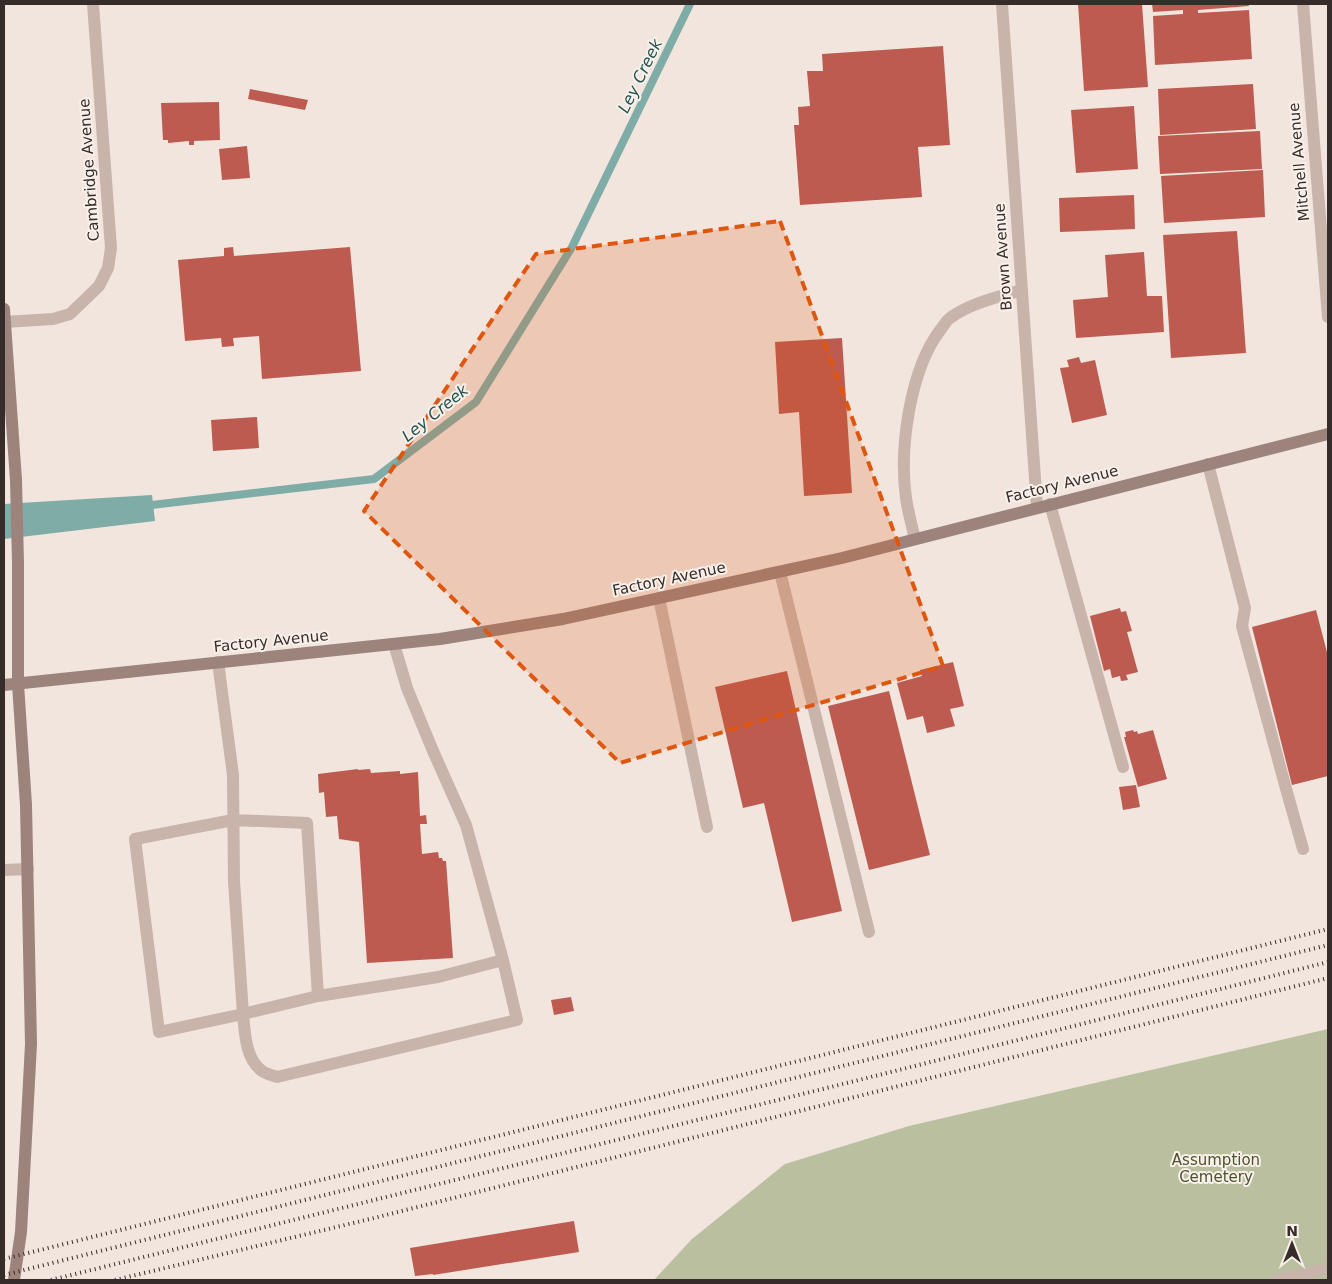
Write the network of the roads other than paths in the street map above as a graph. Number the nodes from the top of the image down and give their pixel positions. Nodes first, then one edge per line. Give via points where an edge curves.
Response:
1 (93, 4) edge
2 (1002, 4) edge
3 (1303, 4) edge
4 (1022, 290) junction
5 (1328, 317) edge
6 (4, 318) edge
7 (1328, 434) edge
8 (1208, 464) junction
9 (1050, 504) junction
10 (1037, 507) junction
11 (915, 539) junction
12 (780, 572) junction
13 (659, 598) junction
14 (394, 644) junction
15 (218, 662) junction
16 (4, 684) edge
17 (18, 684) junction
18 (1123, 767) dead end
19 (234, 820) junction
20 (707, 827) dead end
21 (1303, 849) dead end
22 (28, 869) junction
23 (4, 870) edge
24 (868, 932) dead end
25 (503, 960) junction
26 (318, 996) junction
27 (242, 1014) junction
28 (1328, 1268) edge
29 (14, 1280) edge
30 (1277, 1280) edge

1 - 6 street, Cambridge Avenue via 111,248 108,268 99,286 70,314 53,319
2 - 4 street, Brown Avenue
3 - 5 street, Mitchell Avenue
4 - 10 street, Brown Avenue
4 - 11 street via 974,305 949,318 931,342 917,373 905,457 906,497
6 - 17 street via 16,480
7 - 8 street, Factory Avenue
8 - 9 street, Factory Avenue
8 - 21 street via 1245,608 1242,626
9 - 10 street, Factory Avenue
9 - 18 street
10 - 11 street, Factory Avenue
11 - 12 street, Factory Avenue
12 - 13 street, Factory Avenue
12 - 24 street
13 - 14 street, Factory Avenue via 563,619
13 - 20 street
14 - 15 street, Factory Avenue
14 - 25 street via 407,688 466,826
15 - 17 street, Factory Avenue
15 - 19 street via 233,775
16 - 17 street, Factory Avenue
17 - 22 street
19 - 26 street via 307,823
19 - 27 street via 234,881
19 - 27 street via 135,839 159,1032
22 - 23 street
22 - 29 street via 31,1044 21,1232
25 - 26 street via 438,977
25 - 27 street via 516,1020 277,1077 262,1071 252,1060
26 - 27 street
28 - 30 street

